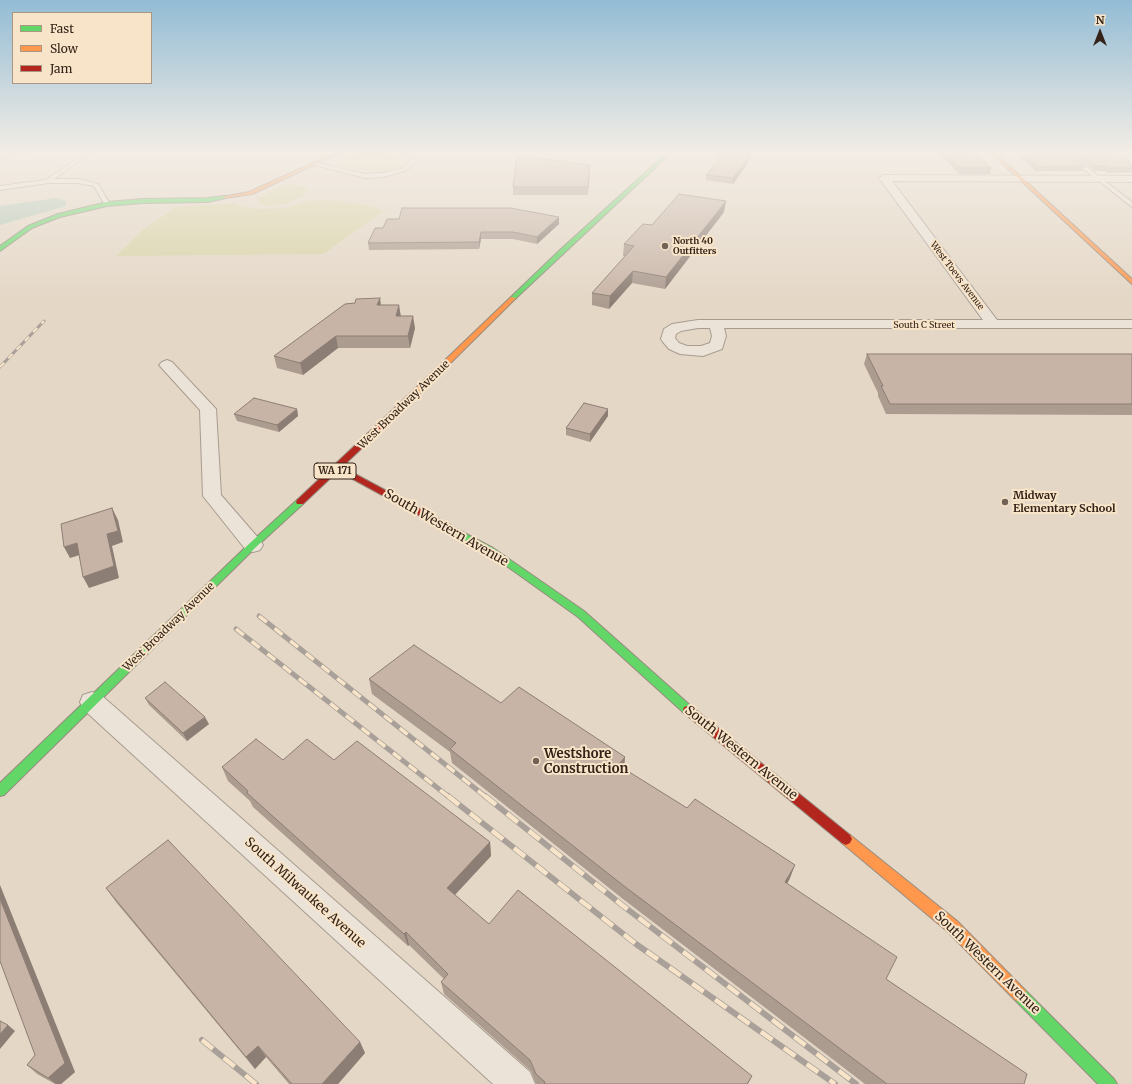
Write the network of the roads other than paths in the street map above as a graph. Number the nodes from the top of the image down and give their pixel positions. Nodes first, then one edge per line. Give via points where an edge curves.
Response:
1 (123, 203) edge
2 (615, 203) edge
3 (903, 203) edge
4 (1047, 203) edge
5 (106, 204) joint
6 (0, 249) edge
7 (1132, 282) edge
8 (1132, 324) edge
9 (716, 325) dead end
10 (994, 325) junction
11 (167, 365) dead end
12 (338, 468) junction
13 (253, 545) junction
14 (92, 702) junction
15 (0, 791) edge
16 (518, 1084) edge
17 (1109, 1084) edge

1 - 5 street
2 - 12 street, West Broadway Avenue / WA 171
3 - 10 street, West Toevs Avenue
4 - 7 street
5 - 6 street via 58,216 30,227
8 - 10 street, South C Street
9 - 10 street, South C Street
11 - 13 street via 208,409 212,496
12 - 13 street, West Broadway Avenue / WA 171
12 - 17 street, South Western Avenue via 490,550 581,614 678,702 952,926
13 - 14 street, West Broadway Avenue / WA 171
14 - 15 street, West Broadway Avenue / WA 171
14 - 16 street, South Milwaukee Avenue

